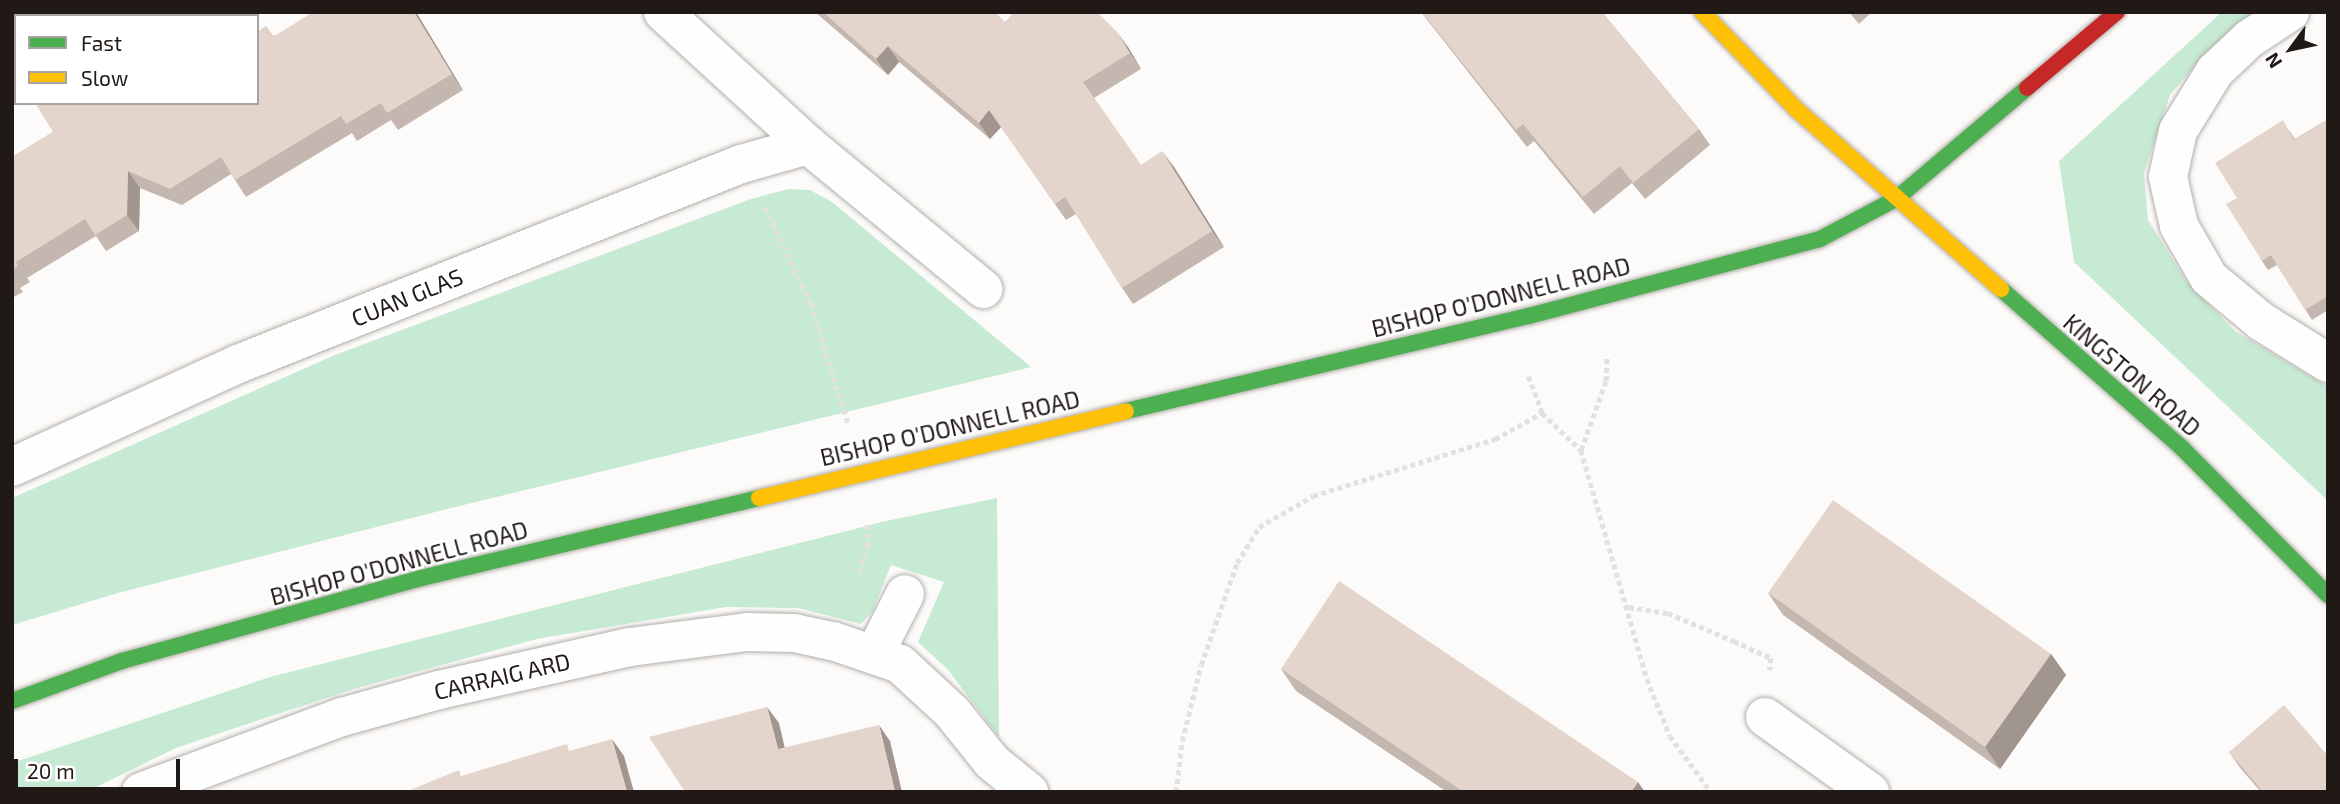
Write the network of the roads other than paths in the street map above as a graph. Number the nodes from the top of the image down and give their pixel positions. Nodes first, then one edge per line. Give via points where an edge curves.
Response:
1 (663, 12) edge
2 (1702, 12) edge
3 (2117, 12) edge
4 (2290, 12) edge
5 (808, 145) junction
6 (1896, 199) junction
7 (983, 289) dead end
8 (2328, 363) edge
9 (12, 467) edge
10 (905, 594) dead end
11 (2328, 595) edge
12 (875, 653) junction
13 (12, 701) edge
14 (1765, 717) road end
15 (1846, 786) edge
16 (142, 792) edge
17 (1029, 792) edge

1 - 5 street
2 - 6 main road, KINGSTON ROAD via 1796,108
3 - 6 main road, BISHOP O'DONNELL ROAD
4 - 8 street via 2249,39 2215,71 2178,131 2168,177 2179,226 2209,278 2252,315
5 - 7 street
5 - 9 street, CUAN GLAS via 741,164 237,365
6 - 11 main road, KINGSTON ROAD via 2182,448
6 - 13 main road, BISHOP O'DONNELL ROAD via 1820,239 1515,319 421,578 122,661
10 - 12 street
12 - 16 street, CARRAIG ARD via 794,633 747,632 630,646 342,717
12 - 17 street, CARRAIG ARD via 900,664 928,687 992,762
14 - 15 street

